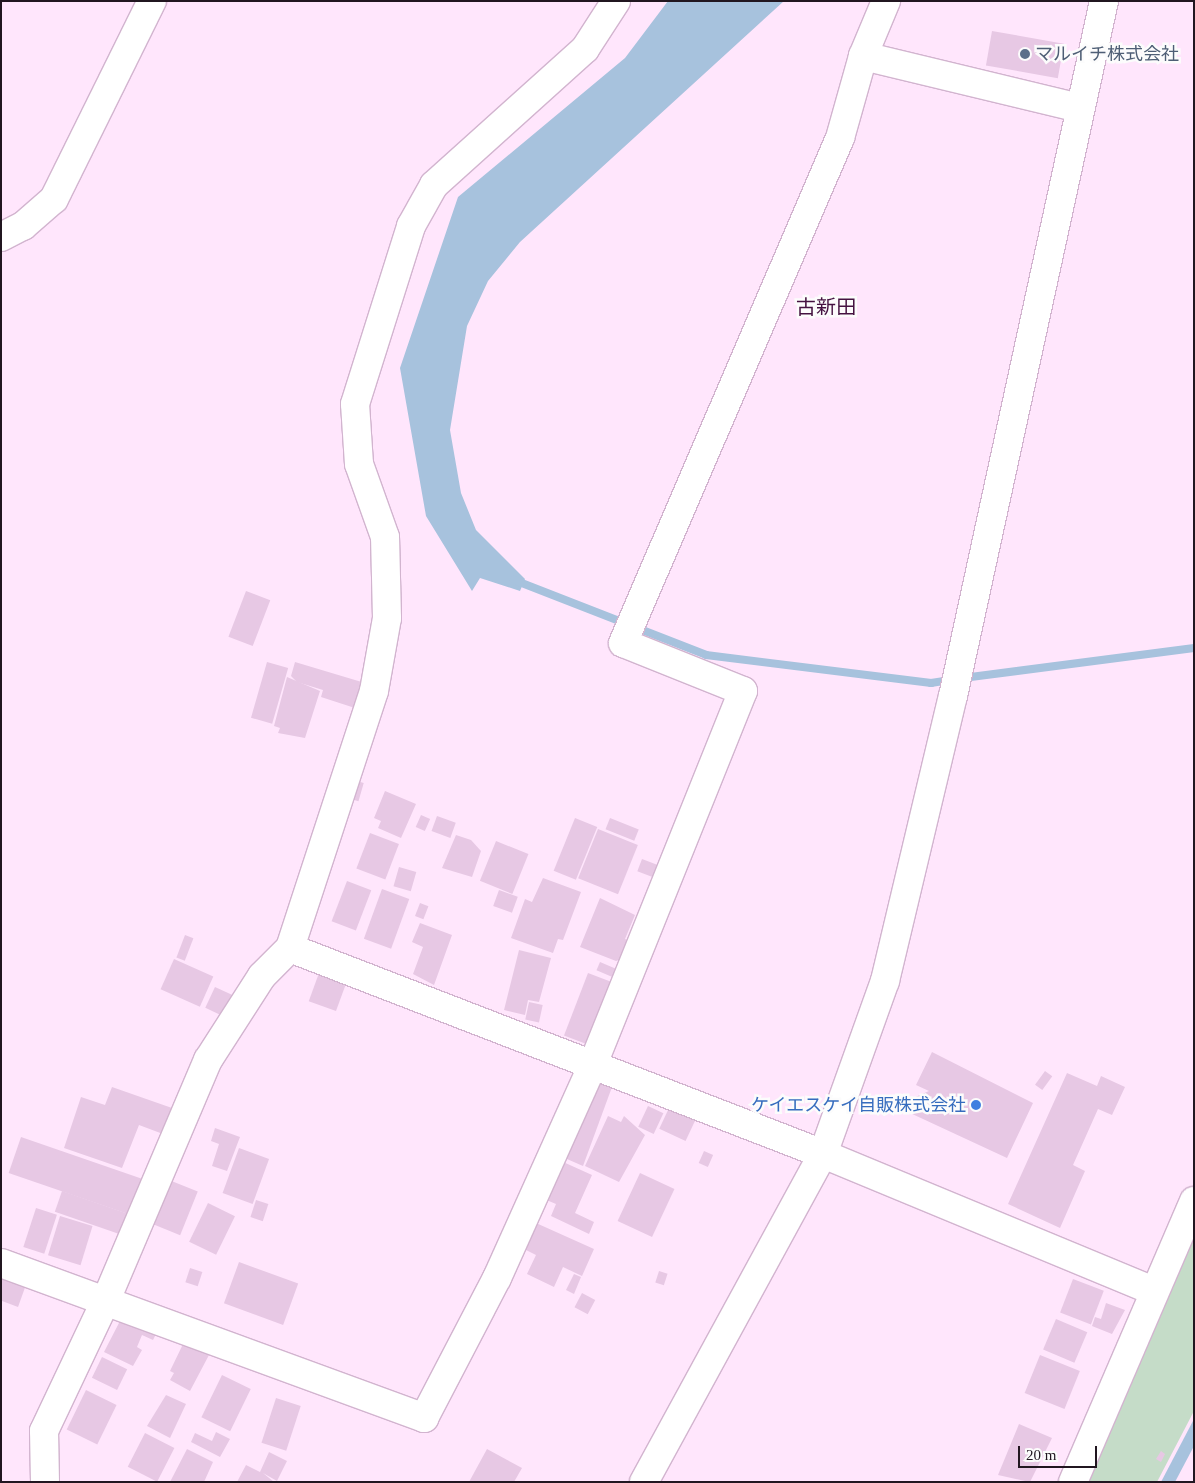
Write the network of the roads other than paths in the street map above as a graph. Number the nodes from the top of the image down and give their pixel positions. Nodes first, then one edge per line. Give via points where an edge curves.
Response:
1 (152, 1) edge
2 (616, 1) edge
3 (886, 1) edge
4 (1104, 1) edge
5 (864, 56) junction
6 (1080, 108) junction
7 (1, 237) edge
8 (290, 948) junction
9 (593, 1064) junction
10 (823, 1154) junction
11 (1194, 1201) edge
12 (1, 1263) edge
13 (1152, 1290) junction
14 (106, 1300) junction
15 (45, 1482) edge
16 (644, 1482) edge
17 (1073, 1482) edge

1 - 7 street via 54,199 23,226
2 - 8 street via 585,49 434,185 412,226 355,404 360,464 385,537 386,618 374,690
3 - 5 street
4 - 6 street
5 - 6 street
5 - 9 street via 840,138 623,643 742,691
6 - 10 street via 953,696 885,981
8 - 9 street
8 - 14 street via 262,976 208,1060
9 - 10 street
9 - 14 street via 497,1278 424,1418
10 - 13 street
10 - 16 street
11 - 13 street
12 - 14 street
13 - 17 street
14 - 15 street via 44,1431

